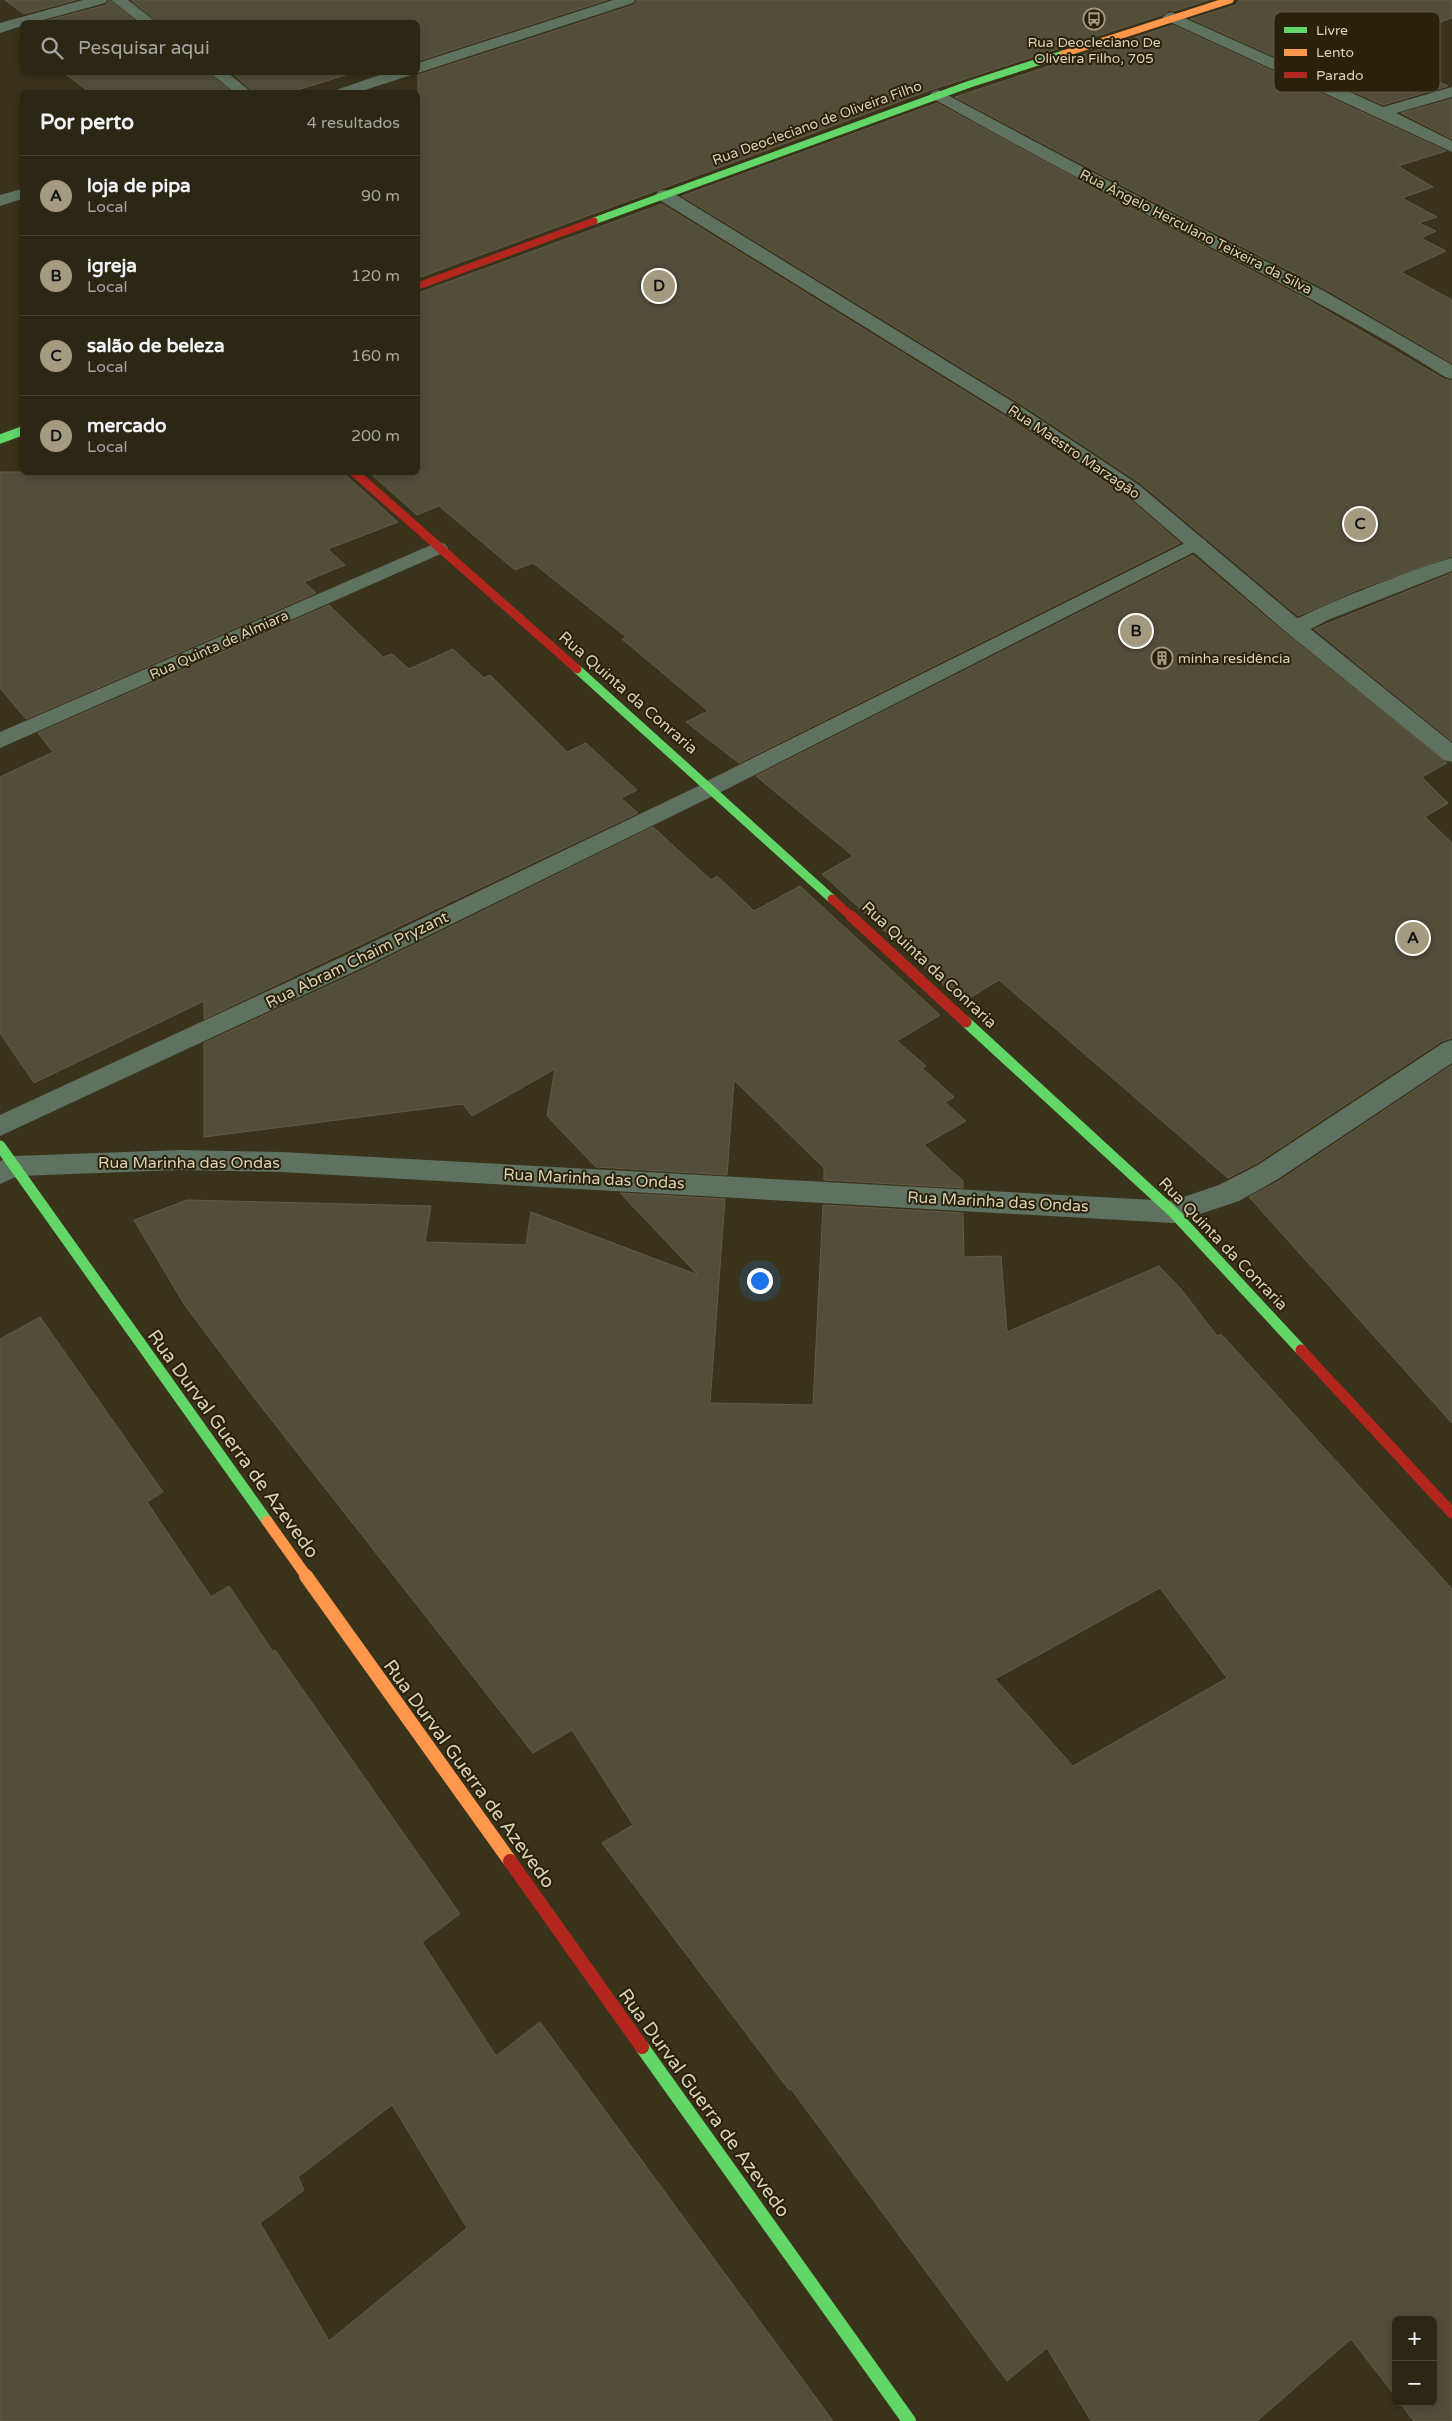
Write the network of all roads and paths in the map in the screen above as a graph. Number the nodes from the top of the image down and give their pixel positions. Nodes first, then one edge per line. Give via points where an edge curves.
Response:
1 (100, 0) edge
2 (118, 0) edge
3 (628, 0) edge
4 (1230, 0) edge
5 (1171, 17) junction
6 (29, 20) edge
7 (145, 20) edge
8 (20, 22) edge
9 (0, 28) edge
10 (1274, 63) edge
11 (420, 67) edge
12 (220, 75) edge
13 (396, 75) edge
14 (240, 90) edge
15 (351, 90) edge
16 (1338, 92) edge
17 (1452, 92) edge
18 (938, 95) junction
19 (1382, 112) junction
20 (1452, 147) edge
21 (20, 195) edge
22 (664, 195) junction
23 (0, 201) edge
24 (420, 285) edge
25 (1452, 373) edge
26 (20, 432) edge
27 (0, 439) edge
28 (357, 475) edge
29 (1197, 543) junction
30 (438, 548) junction
31 (1452, 564) edge
32 (1296, 628) junction
33 (0, 741) edge
34 (1452, 755) edge
35 (711, 788) junction
36 (1452, 1050) edge
37 (0, 1126) edge
38 (5, 1162) edge
39 (1173, 1212) junction
40 (1452, 1512) edge
41 (909, 2421) edge

1 - 6 street
2 - 7 street
3 - 11 street
4 - 5 street, Rua Deocleciano de Oliveira Filho
5 - 10 street
5 - 18 street, Rua Deocleciano de Oliveira Filho
8 - 9 street
12 - 14 street
13 - 15 street
16 - 19 street
17 - 19 street
18 - 22 street, Rua Deocleciano de Oliveira Filho
18 - 25 street, Rua Ângelo Herculano Teixeira da Silva via 1125,196 1293,281 1419,351
19 - 20 street
21 - 23 street
22 - 24 street, Rua Deocleciano de Oliveira Filho
22 - 29 street, Rua Maestro Marzagão via 1019,414 1132,489
26 - 27 street
28 - 30 street, Rua Quinta da Conraria
29 - 32 street, Rua Maestro Marzagão
29 - 35 street, Rua Abram Chaim Pryzant
30 - 33 street, Rua Quinta de Almiara
30 - 35 street, Rua Quinta da Conraria
31 - 32 street via 1320,615
32 - 34 street, Rua Maestro Marzagão
35 - 37 street, Rua Abram Chaim Pryzant via 216,1027
35 - 39 street, Rua Quinta da Conraria
36 - 39 street via 1268,1172 1229,1193
38 - 39 street, Rua Marinha das Ondas via 282,1162
38 - 41 street, Rua Durval Guerra de Azevedo
39 - 40 street, Rua Quinta da Conraria

